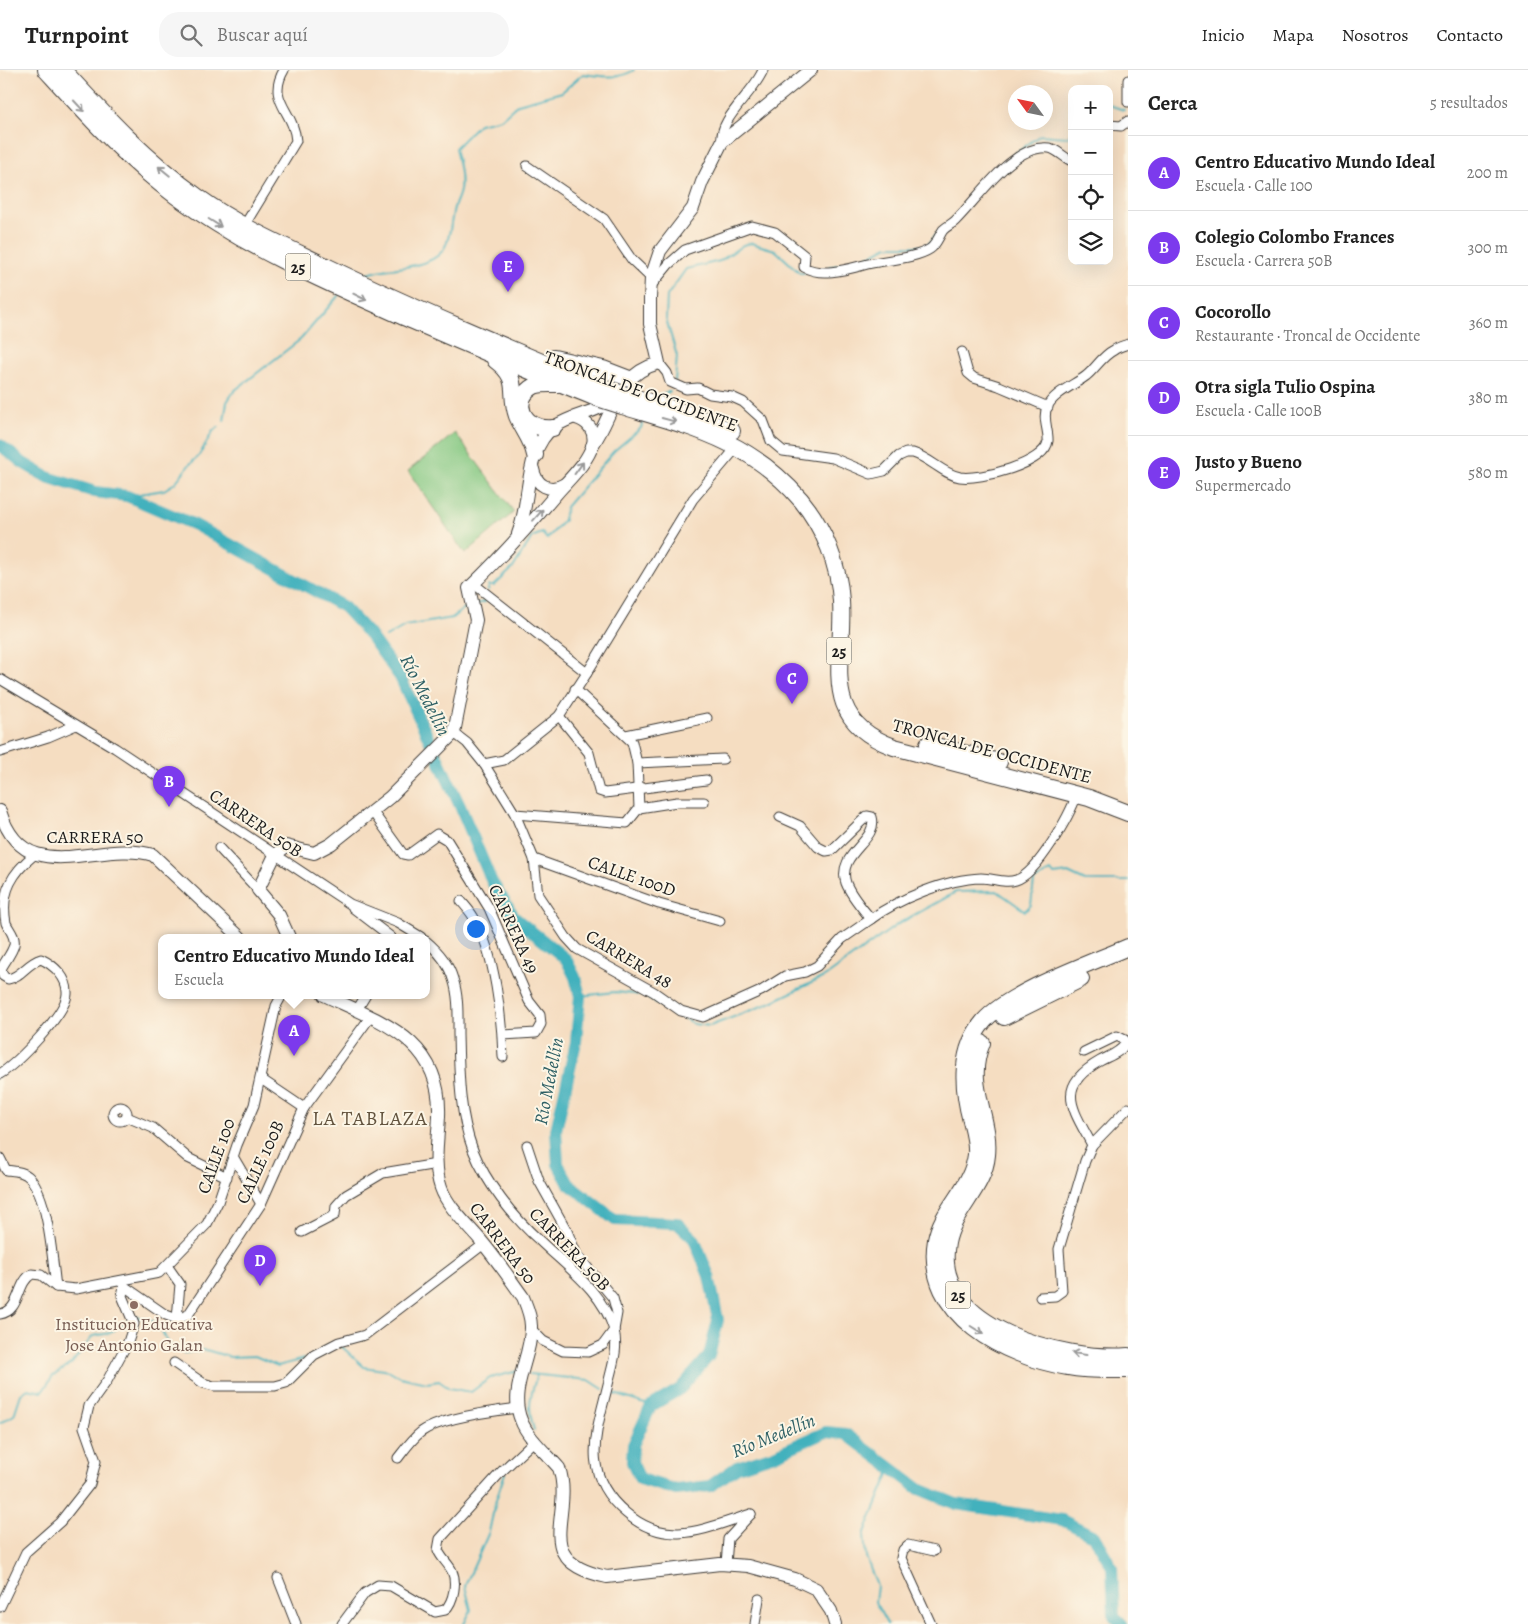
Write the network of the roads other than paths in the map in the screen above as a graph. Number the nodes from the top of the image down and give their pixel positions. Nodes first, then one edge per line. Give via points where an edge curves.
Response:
1 (46, 70) edge
2 (63, 70) edge
3 (284, 70) edge
4 (763, 70) edge
5 (811, 70) edge
6 (1128, 80) edge
7 (1128, 102) edge
8 (1128, 121) edge
9 (1113, 125) edge
10 (722, 142) junction
11 (1068, 158) edge
12 (528, 166) dead end
13 (244, 226) junction
14 (651, 282) junction
15 (440, 319) junction
16 (1128, 344) edge
17 (479, 349) junction
18 (962, 352) dead end
19 (659, 363) junction
20 (629, 379) junction
21 (562, 385) junction
22 (597, 391) junction
23 (622, 400) junction
24 (1048, 407) junction
25 (576, 418) junction
26 (552, 428) junction
27 (737, 447) junction
28 (590, 450) junction
29 (534, 462) junction
30 (565, 484) junction
31 (512, 545) junction
32 (475, 594) junction
33 (587, 673) junction
34 (0, 679) edge
35 (575, 689) junction
36 (559, 716) junction
37 (707, 718) dead end
38 (76, 725) junction
39 (454, 733) junction
40 (626, 735) junction
41 (0, 752) edge
42 (722, 759) dead end
43 (638, 763) junction
44 (484, 764) junction
45 (706, 780) dead end
46 (639, 788) junction
47 (1077, 794) junction
48 (1128, 800) edge
49 (704, 802) dead end
50 (639, 808) junction
51 (0, 811) edge
52 (372, 811) junction
53 (1128, 813) edge
54 (515, 814) junction
55 (780, 817) dead end
56 (219, 848) dead end
57 (35, 854) junction
58 (275, 855) junction
59 (534, 859) junction
60 (258, 890) junction
61 (461, 902) dead end
62 (350, 904) junction
63 (871, 919) junction
64 (720, 921) dead end
65 (499, 932) junction
66 (237, 934) edge
67 (288, 934) edge
68 (386, 934) edge
69 (416, 934) edge
70 (485, 940) junction
71 (430, 946) edge
72 (1128, 946) edge
73 (1128, 957) edge
74 (280, 999) edge
75 (333, 999) edge
76 (364, 999) edge
77 (357, 1010) junction
78 (371, 1016) junction
79 (503, 1035) junction
80 (1084, 1052) dead end
81 (503, 1057) dead end
82 (0, 1074) edge
83 (261, 1079) junction
84 (304, 1108) junction
85 (1128, 1108) edge
86 (127, 1117) dead end
87 (527, 1145) dead end
88 (1092, 1145) junction
89 (0, 1158) edge
90 (234, 1158) junction
91 (437, 1164) junction
92 (227, 1177) junction
93 (261, 1204) junction
94 (302, 1232) dead end
95 (484, 1244) junction
96 (168, 1267) junction
97 (123, 1283) junction
98 (56, 1286) junction
99 (1040, 1297) dead end
100 (0, 1314) edge
101 (177, 1319) junction
102 (532, 1329) junction
103 (614, 1330) junction
104 (1128, 1356) edge
105 (174, 1363) dead end
106 (1128, 1370) edge
107 (518, 1408) junction
108 (535, 1440) junction
109 (398, 1458) dead end
110 (934, 1551) dead end
111 (726, 1564) junction
112 (278, 1578) dead end
113 (759, 1599) dead end
114 (0, 1606) edge
115 (296, 1624) edge
116 (342, 1624) edge
117 (756, 1624) edge
118 (836, 1624) edge
119 (931, 1624) edge

1 -> 17 highway, TRONCAL DE OCCIDENTE / 25 via 132,159 217,224 366,300
13 -> 2 highway, TRONCAL DE OCCIDENTE / 25 via 198,198 156,165
3 - 13 street via 276,93 294,128 296,141
4 - 10 street via 752,91 728,120 721,135
5 - 10 street
6 - 7 street
8 - 9 street via 1122,126
10 - 14 street via 693,208 660,251
11 - 14 street via 1047,147 1018,157 984,187 944,229 931,248 918,254 842,271 817,271 804,267 805,256 780,235 752,226 685,250
12 - 14 street via 604,219
13 - 15 highway, TRONCAL DE OCCIDENTE / 25 via 373,290
14 - 19 street via 650,324
15 - 20 highway
15 - 22 highway, TRONCAL DE OCCIDENTE / 25
16 - 24 street via 1107,355
17 - 21 highway, TRONCAL DE OCCIDENTE / 25
17 - 29 highway via 503,366 512,379 518,416 530,437
18 - 24 street via 968,373 974,378
19 - 20 street via 638,371
19 - 24 street via 670,382 686,389 698,388 710,394 732,396 743,402 763,420 771,441 780,450 833,458 871,474 884,471 906,453 920,455 950,473 966,478 988,476 1016,466 1045,448
20 - 23 street
21 - 22 highway, TRONCAL DE OCCIDENTE / 25
21 - 26 highway via 540,384 533,387 523,400 523,414 530,424 542,429
22 - 23 highway, TRONCAL DE OCCIDENTE / 25, bridge
23 - 25 street
23 -> 27 highway, TRONCAL DE OCCIDENTE / 25
23 - 28 street
23 - 48 highway, TRONCAL DE OCCIDENTE / 25 via 689,414 736,433 780,464 811,497 843,562 852,615 848,680 858,709 871,724 898,737 1080,784
25 - 26 street
25 - 28 street via 583,420 592,430 594,437
26 - 29 street via 541,440
27 - 33 street via 693,499
27 - 47 highway, TRONCAL DE OCCIDENTE / 25 via 789,487 823,534 835,567 841,599 839,686 847,708 861,728 894,747
30 -> 28 street
29 - 30 street via 537,481 541,485 553,489
29 - 31 street via 522,522
31 -> 30 street
31 - 32 street
32 - 33 street via 490,596
32 - 39 street via 476,620
33 - 35 street
34 - 38 street, CARRERA 50B
35 - 36 street
35 - 40 street
36 - 44 street via 504,760
36 - 46 street via 589,753 599,791
37 - 40 street
38 - 41 street via 48,738
38 - 58 street, CARRERA 50B
39 - 44 street, CARRERA 48
39 - 52 street
40 - 43 street via 632,742
42 - 43 street
43 - 46 street
44 - 54 street, CARRERA 48
45 - 46 street
46 - 50 street
47 - 53 highway, TRONCAL DE OCCIDENTE / 25
47 - 63 street via 1070,815 1057,836 1017,880 1006,882 983,878 955,881 902,899
49 - 50 street
50 - 54 street via 626,823
51 - 57 street, CARRERA 50 via 11,836
52 - 58 street via 322,851 314,853 286,846
52 - 65 street, CARRERA 49 via 403,854 408,855 437,834 448,840 489,908
54 - 59 street, CARRERA 48
55 - 63 street via 800,826 818,847 826,851 832,850 867,816 872,817 872,829 852,854 844,873 849,889
56 - 60 street
57 - 66 street, CARRERA 50 via 79,857 141,851 153,855
57 - 82 street via 12,873 4,892 5,922 14,944 1,969 8,979 15,978 30,962 41,959 50,963 60,972 67,992 66,1001 47,1030
58 - 60 street
58 - 62 street, CARRERA 50B
59 - 63 street, CARRERA 48 via 538,895 577,949 654,992 680,1011 703,1017 786,976 817,966 842,939
59 - 64 street, CALLE 100D via 659,904
60 - 67 street via 279,915
61 - 70 street, CARRERA 49 via 475,919
62 - 68 street
62 - 69 street, CARRERA 50B via 398,923
65 - 70 street
65 - 79 street, CARRERA 49 via 529,1001 540,1015 541,1024 536,1033
70 - 79 street, CARRERA 49
71 - 103 street, CARRERA 50B via 444,962 453,980 458,1003 462,1102 474,1152 511,1210 590,1288
72 -> 106 highway, 25 via 1002,1005 984,1020 975,1034 967,1053 964,1081 976,1155 969,1179 940,1225 934,1253 937,1276 946,1300 971,1327 1015,1351 1066,1367
104 -> 73 highway, 25 via 1062,1351 998,1329 970,1308 953,1289 945,1254 950,1231 980,1182 986,1166 986,1135 975,1078 983,1041 990,1030 1011,1012
74 - 83 street, CALLE 100
75 - 77 street, CARRERA 50
76 - 77 street
77 - 78 street, CARRERA 50
78 - 84 street, CALLE 100B
78 - 91 street, CARRERA 50 via 409,1040 430,1069 439,1097
79 - 81 street, CARRERA 49
80 - 88 street via 1116,1036 1125,1044 1122,1050 1094,1065 1076,1082 1070,1093 1072,1106
83 - 84 street
83 - 90 street, CALLE 100
84 - 93 street, CALLE 100B
85 - 88 street
86 - 92 street via 154,1128 188,1158
87 - 103 street via 539,1181 577,1254 613,1298 617,1313
88 - 99 street via 1060,1243 1062,1291 1055,1296
89 - 98 street via 6,1170 21,1172 30,1178 46,1214
90 - 92 street, CALLE 100
90 - 93 street
91 - 94 street via 383,1173 346,1195 336,1206 335,1215
91 - 95 street, CARRERA 50 via 442,1190
92 - 96 street, CALLE 100 via 207,1224
93 - 101 street, CALLE 100B via 188,1315
95 - 102 street, CARRERA 50 via 523,1297
95 - 105 street via 373,1330 338,1342 308,1360 286,1383 275,1386 214,1386 203,1383
96 - 97 street, CALLE 100 via 159,1273
96 - 101 street via 180,1284
97 - 98 street, CALLE 100 via 76,1289
97 - 101 street via 166,1315
97 - 114 street via 122,1296 134,1324 107,1381 89,1406 84,1427 96,1461 90,1484 60,1522 26,1552
98 - 100 street via 41,1275 32,1274 26,1277 15,1304 8,1312
102 - 103 street via 552,1346 578,1352 588,1352 603,1345
102 - 107 street, CARRERA 50 via 520,1381
103 - 111 street, CARRERA 50B via 617,1348 594,1460 606,1492 635,1521 667,1534 698,1531 751,1514 728,1539
107 - 108 street, CARRERA 50 via 523,1426
107 - 109 street via 431,1426 417,1435
108 - 111 street, CARRERA 50 via 562,1476 560,1546 565,1557 578,1567 607,1577
108 - 116 street via 500,1472 440,1539 438,1550 451,1569 454,1581 452,1599 445,1610 435,1612 391,1586 378,1585 365,1593
110 - 119 street via 908,1545 900,1558
111 - 118 street, CARRERA 50 via 748,1566 805,1583 823,1598
112 - 115 street
113 - 117 street

